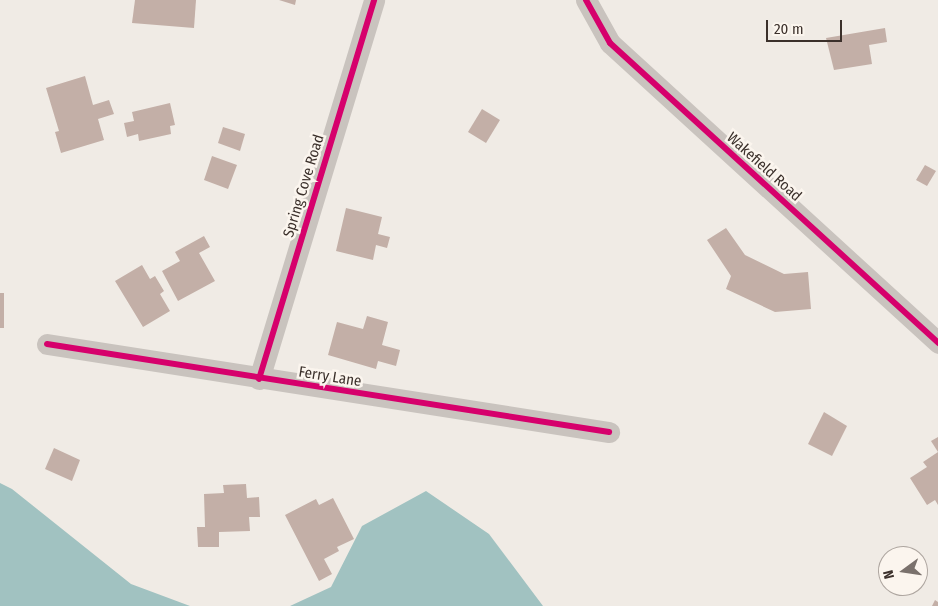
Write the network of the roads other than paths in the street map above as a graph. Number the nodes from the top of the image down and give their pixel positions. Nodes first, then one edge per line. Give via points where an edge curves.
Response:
1 (374, 0) edge
2 (586, 0) edge
3 (938, 343) edge
4 (47, 344) dead end
5 (258, 379) junction
6 (609, 432) dead end

1 - 5 street, Spring Cove Road
2 - 3 street, Wakefield Road via 610,43
4 - 5 street, Ferry Lane
5 - 6 street, Ferry Lane

